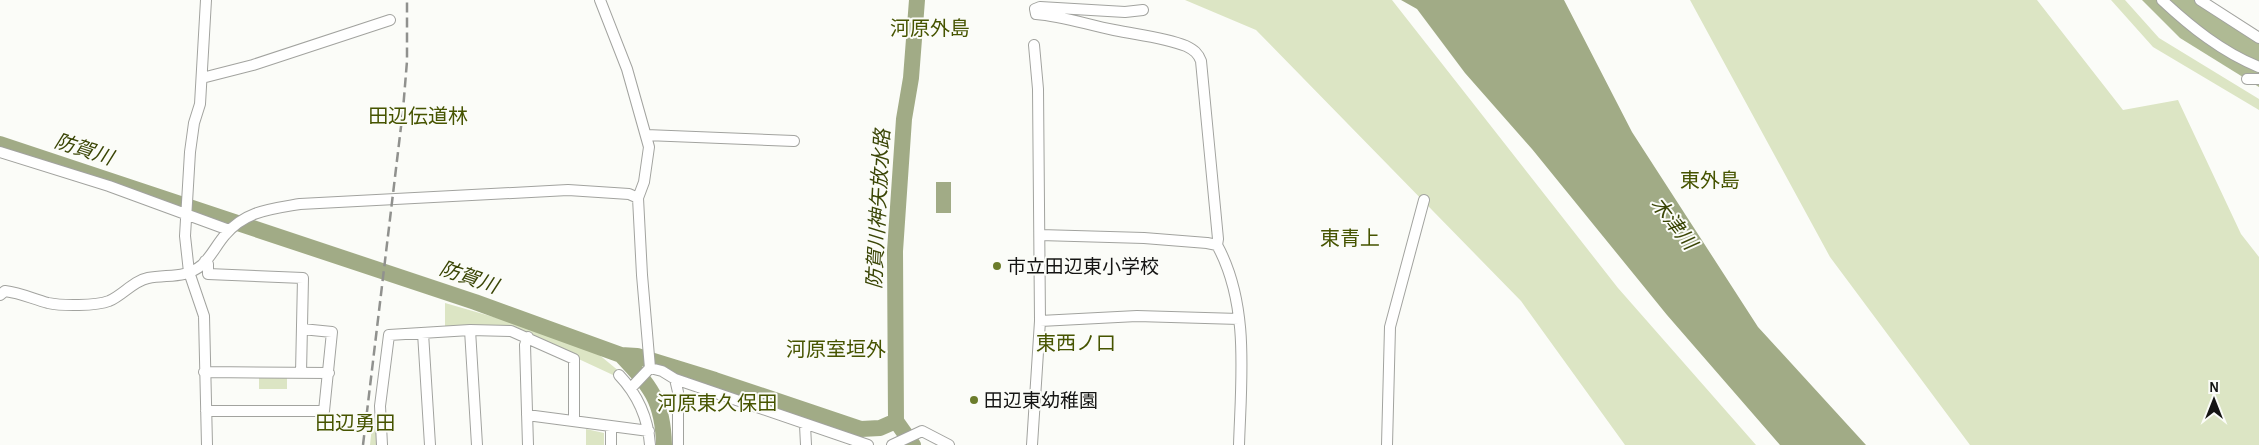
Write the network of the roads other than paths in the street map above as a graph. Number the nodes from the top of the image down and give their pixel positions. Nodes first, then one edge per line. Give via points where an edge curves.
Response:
1 (206, 0) edge
2 (600, 0) edge
3 (2162, 0) edge
4 (2200, 0) edge
5 (1143, 10) dead end
6 (390, 20) dead end
7 (2259, 38) edge
8 (1034, 46) dead end
9 (2259, 67) edge
10 (202, 78) junction
11 (2247, 79) dead end
12 (2259, 80) edge
13 (646, 135) junction
14 (794, 141) dead end
15 (0, 152) edge
16 (638, 198) junction
17 (1424, 200) dead end
18 (186, 213) junction
19 (231, 228) junction
20 (1040, 236) junction
21 (1217, 246) junction
22 (205, 261) junction
23 (189, 272) junction
24 (0, 295) edge
25 (1239, 319) junction
26 (1040, 320) junction
27 (302, 329) junction
28 (470, 330) junction
29 (423, 333) junction
30 (528, 337) junction
31 (648, 365) junction
32 (204, 372) junction
33 (301, 373) junction
34 (329, 373) junction
35 (619, 375) dead end
36 (675, 379) junction
37 (633, 385) junction
38 (206, 411) junction
39 (527, 415) junction
40 (574, 421) junction
41 (805, 425) junction
42 (611, 427) junction
43 (649, 431) junction
44 (892, 444) edge
45 (207, 445) edge
46 (382, 445) edge
47 (430, 445) edge
48 (477, 445) edge
49 (528, 445) edge
50 (611, 445) edge
51 (650, 445) edge
52 (678, 445) edge
53 (806, 445) edge
54 (868, 445) edge
55 (949, 445) edge
56 (1032, 445) edge
57 (1240, 445) edge
58 (1387, 445) edge

1 - 10 street
2 - 13 street via 627,68
3 - 9 street via 2189,26 2228,52
4 - 7 street
5 - 21 street via 1035,9 1036,14 1058,15 1112,30 1158,38 1197,52 1201,62
6 - 10 street
8 - 20 street via 1038,89
10 - 18 street via 190,152
11 - 12 street
13 - 14 street
13 - 16 street via 649,147 647,164
15 - 18 street
16 - 19 street via 629,194 568,190 424,199 359,199 259,210
16 - 31 street
17 - 58 street via 1390,327
18 - 19 street
18 - 23 street
19 - 22 street
20 - 21 street via 1144,238
20 - 26 street
21 - 25 street via 1224,257
22 - 23 street
22 - 27 street via 208,274 303,278
23 - 24 street via 178,277 138,281 108,301 92,304 49,303 5,292
23 - 32 street via 204,316
25 - 26 street via 1137,316
25 - 57 street via 1242,335
26 - 56 street
27 - 33 street
27 - 34 street via 332,332
28 - 29 street
28 - 30 street via 511,331
28 - 48 street
29 - 46 street via 389,336 380,406
29 - 47 street
30 - 39 street via 525,345
30 - 40 street via 574,359
31 - 36 street
31 - 37 street
32 - 33 street
32 - 38 street
33 - 34 street
34 - 38 street via 324,411
35 - 37 street
36 - 41 street
36 - 52 street
37 - 43 street
38 - 45 street
39 - 40 street
39 - 49 street
40 - 42 street
41 - 53 street
41 - 54 street
42 - 43 street
42 - 50 street
43 - 51 street
44 - 55 street via 922,432

